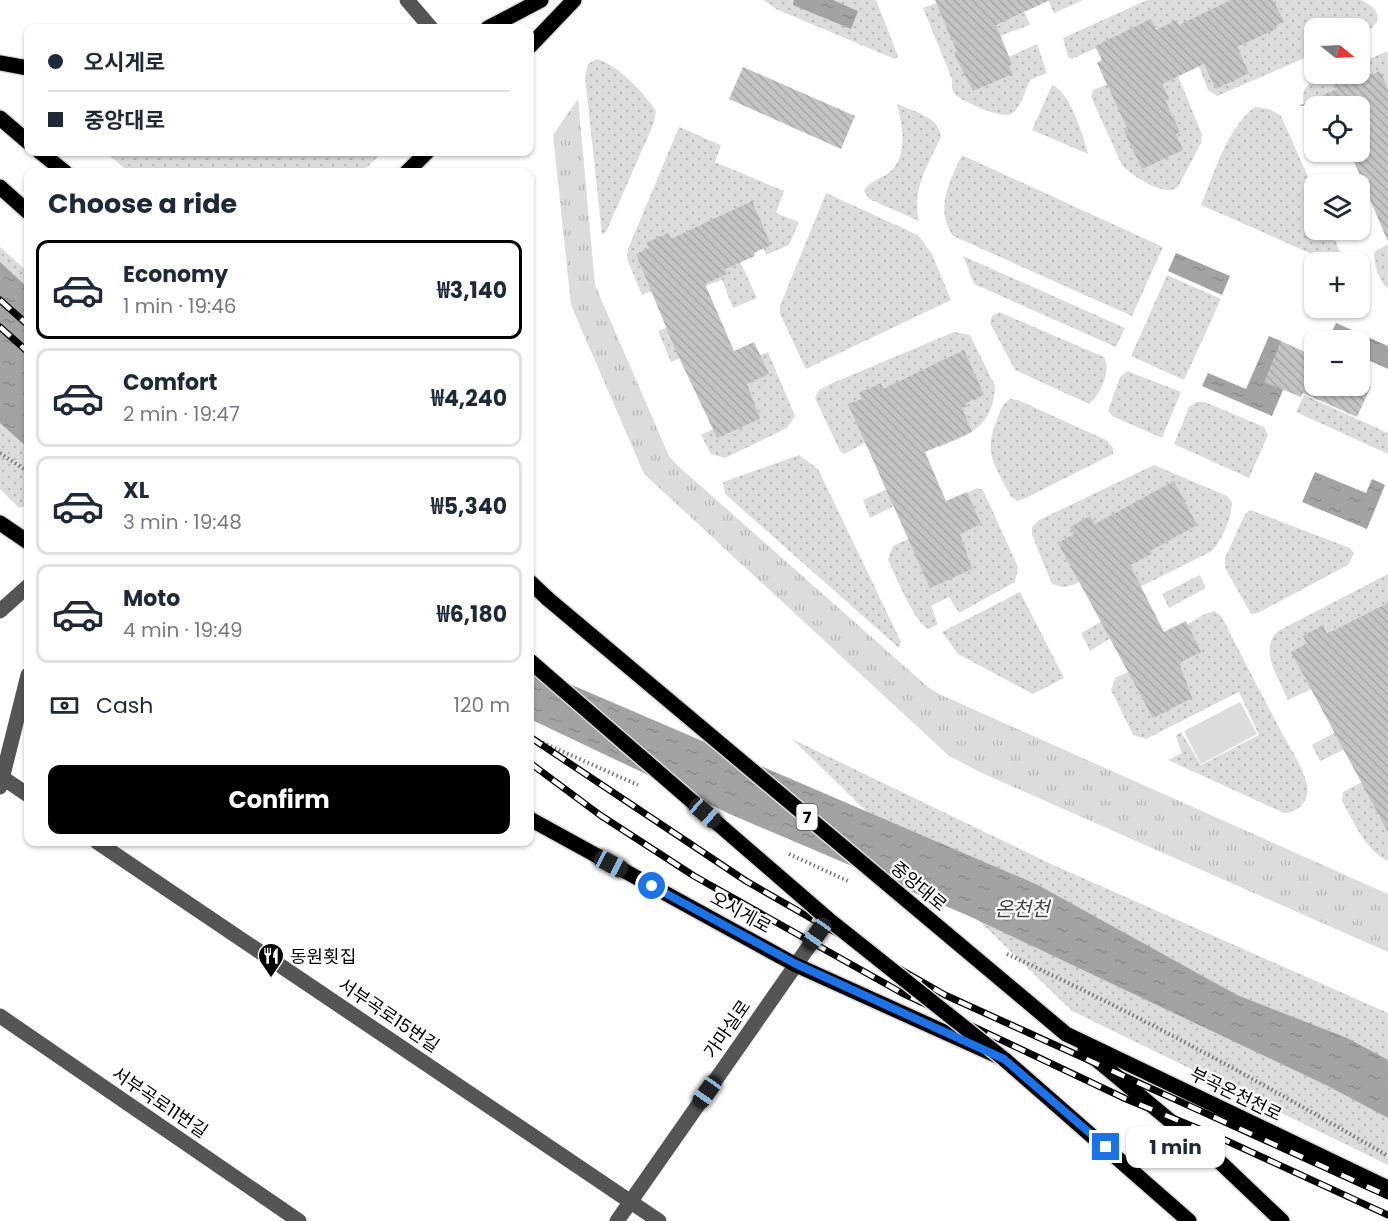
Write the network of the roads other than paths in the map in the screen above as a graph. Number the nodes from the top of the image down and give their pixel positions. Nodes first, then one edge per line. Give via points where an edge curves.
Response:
1 (407, 0) edge
2 (541, 0) edge
3 (574, 0) edge
4 (428, 24) edge
5 (496, 24) edge
6 (534, 42) edge
7 (0, 63) edge
8 (24, 67) edge
9 (0, 118) edge
10 (24, 139) edge
11 (45, 156) edge
12 (423, 156) edge
13 (60, 168) edge
14 (411, 168) edge
15 (0, 188) edge
16 (24, 209) edge
17 (0, 523) edge
18 (24, 539) edge
19 (534, 586) edge
20 (24, 589) edge
21 (0, 611) edge
22 (534, 664) edge
23 (24, 691) edge
24 (2, 782) edge
25 (24, 793) edge
26 (534, 821) edge
27 (104, 846) edge
28 (828, 919) junction
29 (796, 964) junction
30 (0, 1016) edge
31 (1066, 1034) junction
32 (1004, 1059) junction
33 (1381, 1185) edge
34 (631, 1202) junction
35 (299, 1221) edge
36 (617, 1221) edge
37 (659, 1221) edge
38 (1189, 1221) edge
39 (1282, 1221) edge

1 - 4 street
2 - 5 main road
3 - 6 main road
7 - 8 main road
9 - 10 main road
11 - 13 main road
12 - 14 main road
15 - 16 main road
17 - 18 main road
19 - 31 main road, 중앙대로 / 7, bridge
20 - 21 street
22 - 28 main road, bridge
23 - 24 street
24 - 25 street
26 - 29 main road, 오시게로
27 - 34 street, 서부곡로15번길
28 - 29 street, 가마실로
28 - 32 main road, bridge
29 - 32 main road, 오시게로
29 - 34 street, 가마실로
30 - 35 street, 서부곡로11번길
31 - 33 main road, 부곡온천천로
31 - 39 main road, 중앙대로 / 7 via 1222,1164
32 - 38 main road
34 - 36 street, 가마실로
34 - 37 street, 서부곡로15번길

